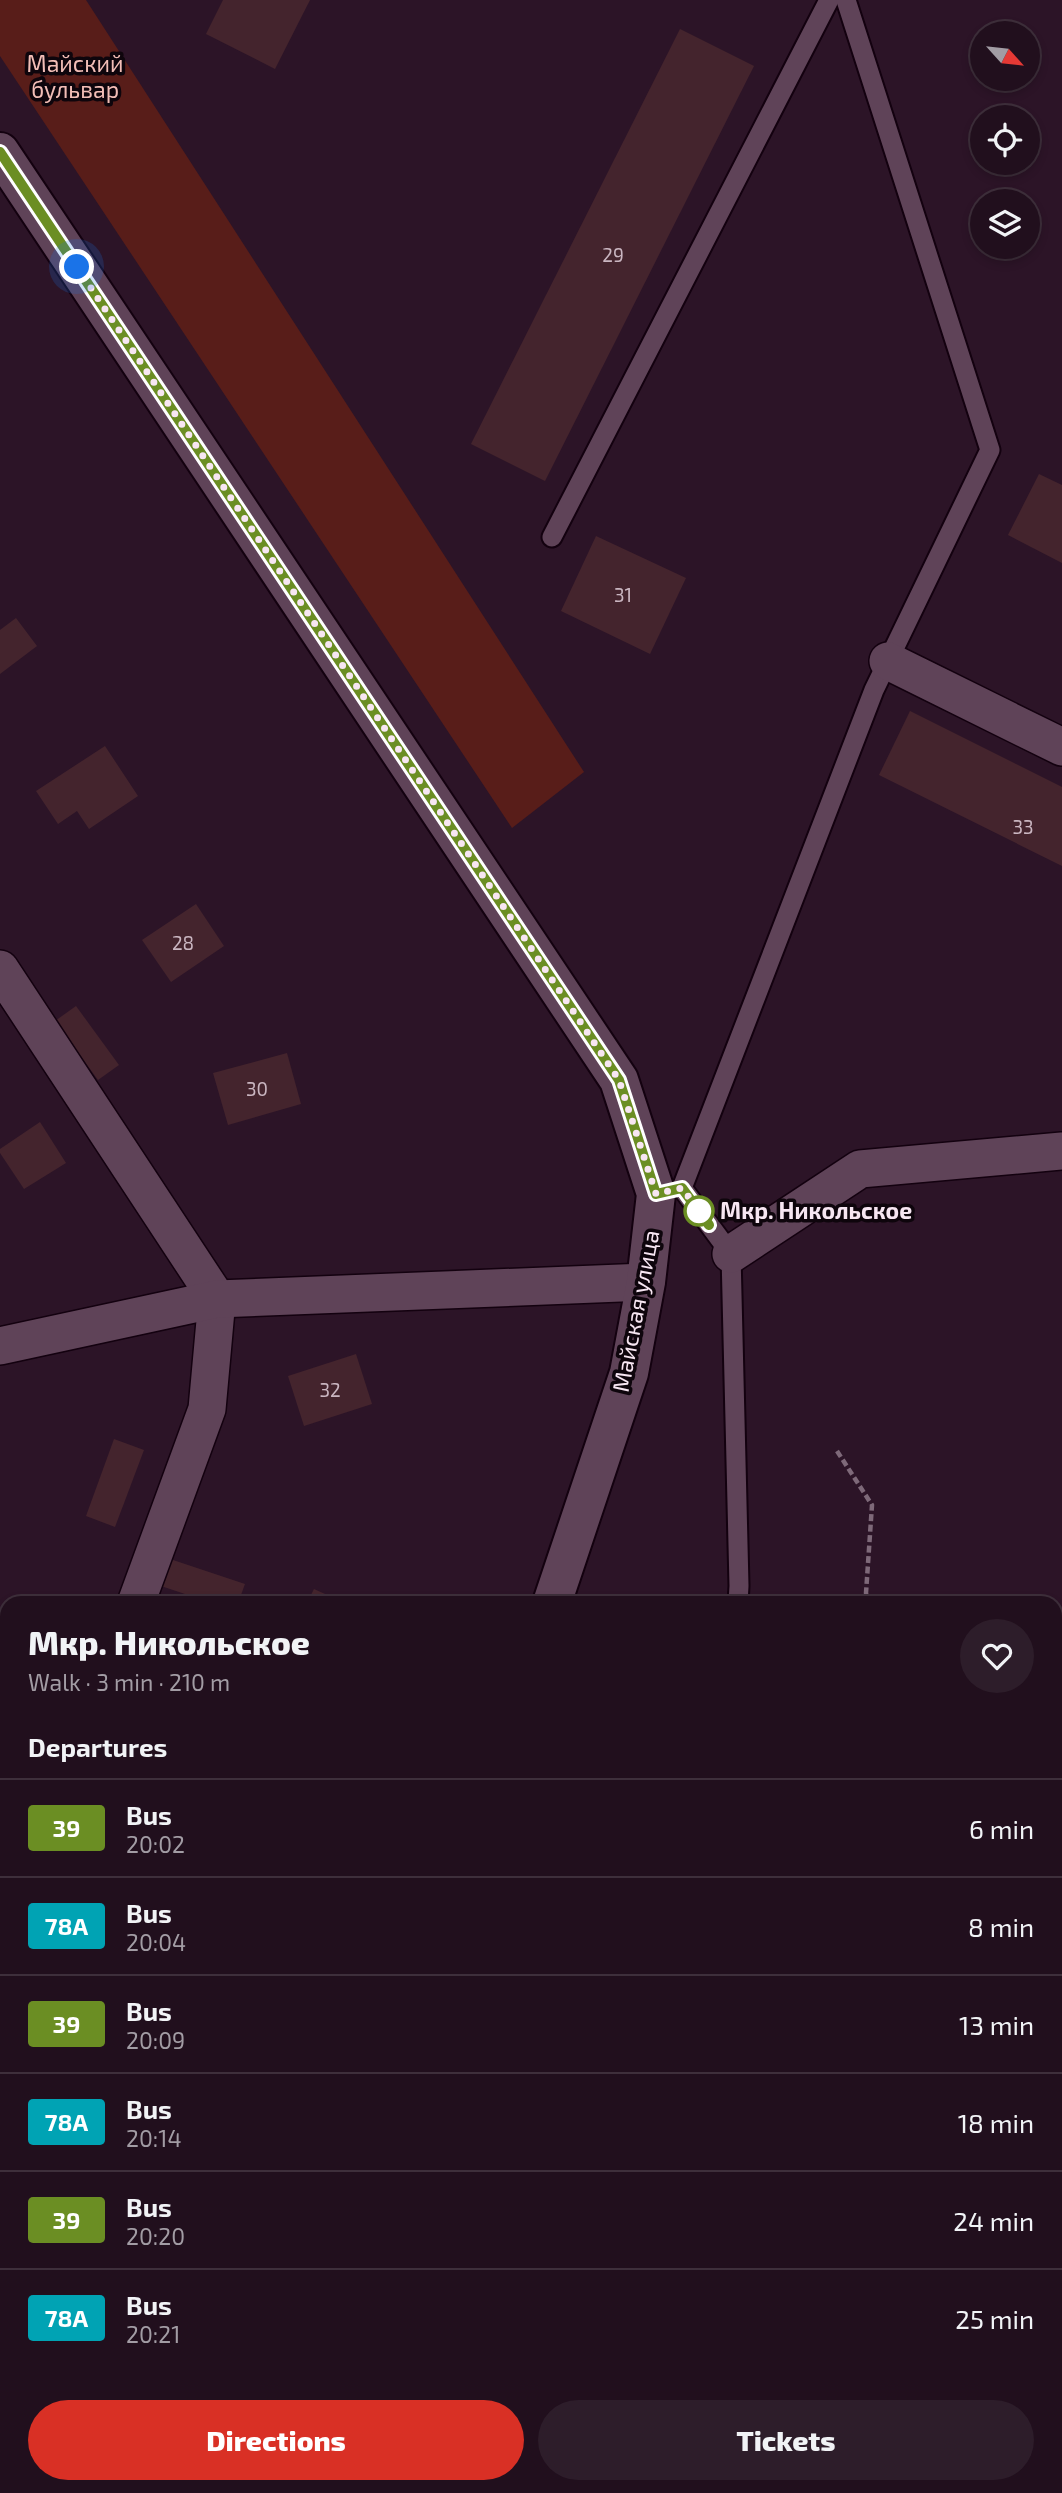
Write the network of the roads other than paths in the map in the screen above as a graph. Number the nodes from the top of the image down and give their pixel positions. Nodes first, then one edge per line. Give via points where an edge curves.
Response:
1 (829, 0) edge
2 (846, 0) edge
3 (0, 152) edge
4 (552, 537) dead end
5 (888, 661) junction
6 (1062, 747) edge
7 (0, 969) edge
8 (1062, 1151) edge
9 (669, 1191) junction
10 (731, 1254) junction
11 (646, 1282) junction
12 (217, 1299) junction
13 (0, 1346) edge
14 (139, 1596) edge
15 (554, 1596) edge
16 (738, 1596) edge

1 - 4 lane
2 - 5 lane via 990,450
3 - 9 street, Майская улица via 619,1080
5 - 6 street
5 - 9 lane
7 - 12 street
8 - 10 street via 860,1169
9 - 10 lane
9 - 11 street, Майская улица
10 - 16 lane
11 - 12 street
11 - 15 street, Майская улица via 629,1373
12 - 13 street
12 - 14 street via 207,1409

